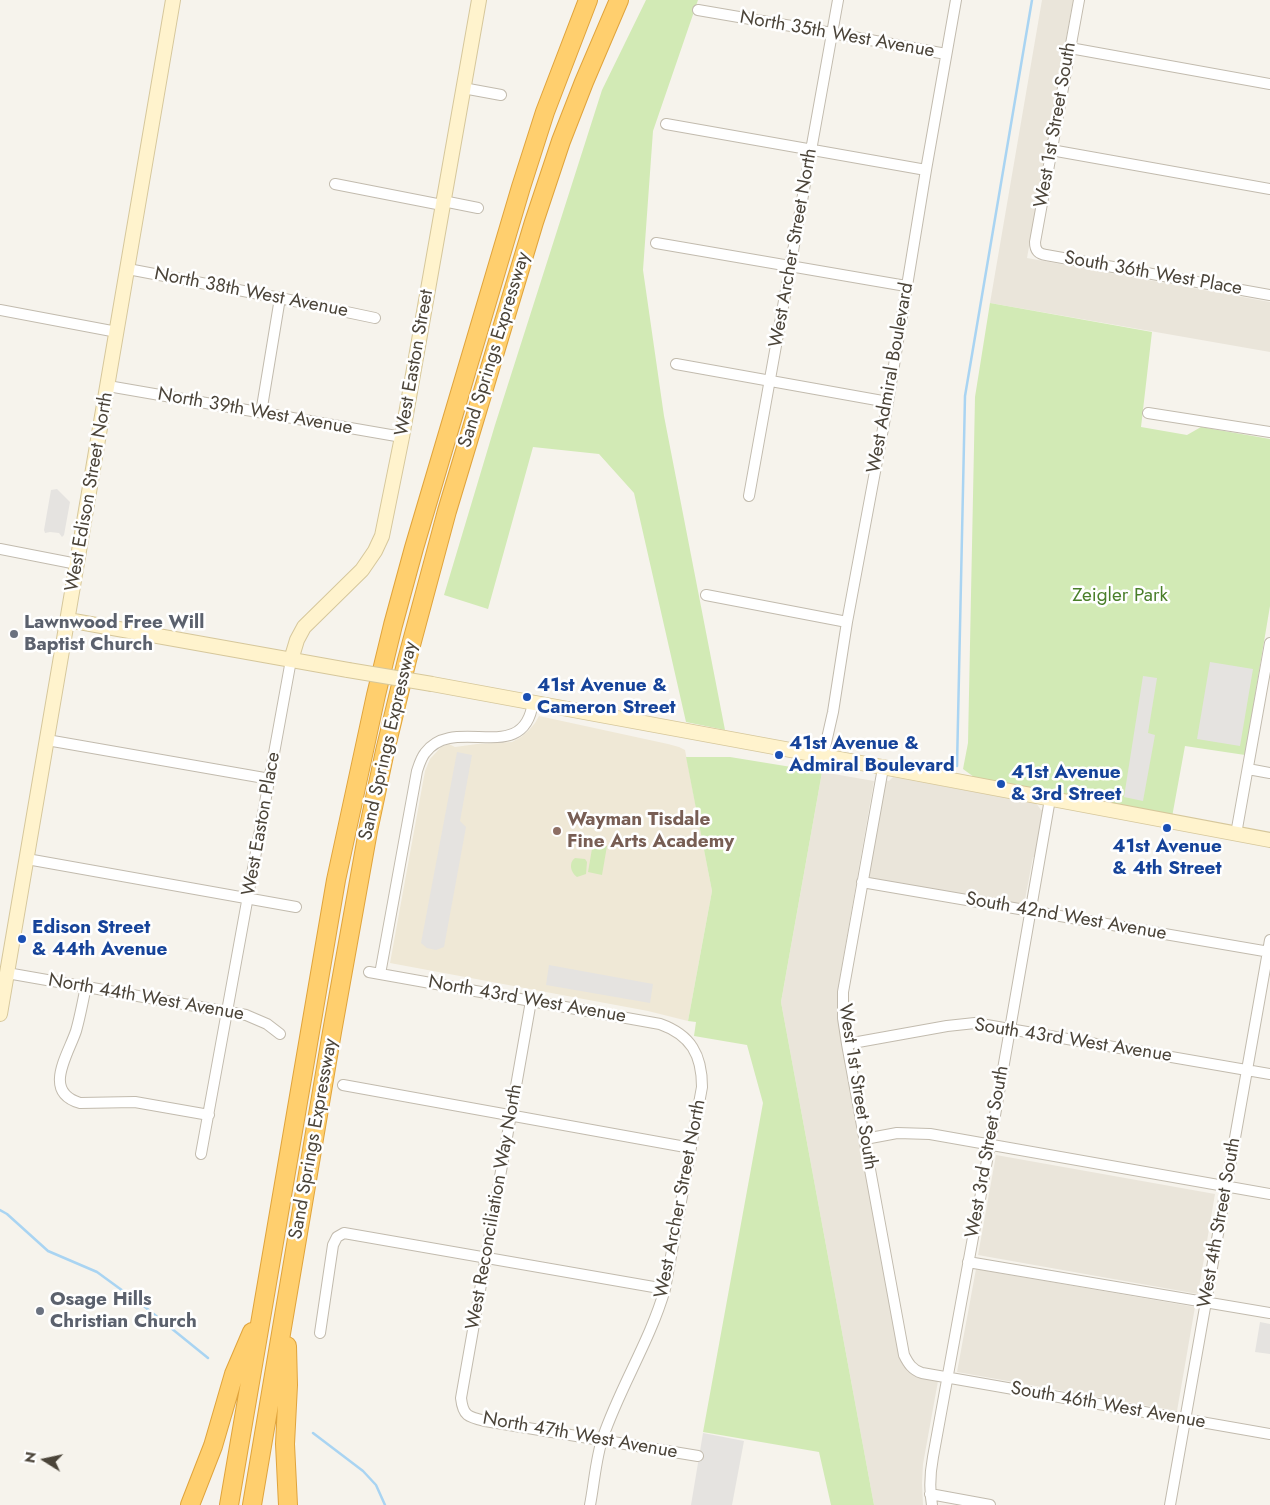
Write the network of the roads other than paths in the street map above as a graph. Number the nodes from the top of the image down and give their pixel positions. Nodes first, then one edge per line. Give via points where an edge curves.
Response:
1 (173, 0) edge
2 (479, 0) edge
3 (588, 0) edge
4 (619, 0) edge
5 (838, 0) edge
6 (956, 0) edge
7 (1079, 0) edge
8 (698, 10) dead end
9 (832, 33) junction
10 (1070, 48) junction
11 (946, 54) junction
12 (1270, 84) edge
13 (464, 88) junction
14 (501, 95) dead end
15 (666, 124) dead end
16 (812, 150) junction
17 (1051, 150) junction
18 (926, 170) junction
19 (335, 184) dead end
20 (1270, 189) edge
21 (442, 203) junction
22 (478, 208) dead end
23 (656, 244) dead end
24 (1036, 251) joint
25 (791, 267) junction
26 (128, 269) junction
27 (906, 286) junction
28 (1270, 295) edge
29 (280, 298) junction
30 (0, 310) edge
31 (375, 318) dead end
32 (117, 332) junction
33 (676, 364) dead end
34 (770, 381) junction
35 (108, 386) junction
36 (888, 402) junction
37 (261, 413) junction
38 (1148, 414) dead end
39 (1270, 432) edge
40 (402, 437) junction
41 (750, 496) dead end
42 (385, 525) joint
43 (0, 549) edge
44 (77, 564) junction
45 (706, 595) dead end
46 (68, 620) junction
47 (847, 622) junction
48 (1270, 643) edge
49 (1269, 658) edge
50 (291, 660) junction
51 (533, 702) junction
52 (48, 740) junction
53 (823, 756) junction
54 (883, 768) junction
55 (1248, 769) junction
56 (1270, 773) edge
57 (270, 779) junction
58 (1050, 799) junction
59 (1236, 834) junction
60 (1270, 840) edge
61 (27, 860) junction
62 (862, 882) junction
63 (248, 899) junction
64 (296, 907) dead end
65 (1031, 911) junction
66 (1270, 940) edge
67 (1269, 951) edge
68 (369, 972) dead end
69 (7, 973) junction
70 (380, 974) junction
71 (86, 986) junction
72 (531, 1001) junction
73 (228, 1011) junction
74 (0, 1014) edge
75 (1010, 1028) junction
76 (280, 1034) dead end
77 (682, 1035) joint
78 (847, 1044) junction
79 (1247, 1070) junction
80 (1270, 1074) edge
81 (343, 1086) dead end
82 (209, 1115) junction
83 (510, 1115) junction
84 (865, 1139) junction
85 (990, 1144) junction
86 (691, 1148) junction
87 (201, 1154) dead end
88 (1226, 1187) junction
89 (1270, 1194) edge
90 (486, 1257) junction
91 (968, 1262) junction
92 (666, 1290) junction
93 (1206, 1302) junction
94 (263, 1305) junction
95 (286, 1308) junction
96 (1270, 1314) edge
97 (320, 1333) dead end
98 (947, 1377) junction
99 (464, 1412) joint
100 (1185, 1420) junction
101 (1270, 1434) edge
102 (602, 1439) junction
103 (698, 1456) dead end
104 (930, 1494) junction
105 (190, 1505) edge
106 (229, 1505) edge
107 (252, 1505) edge
108 (288, 1505) edge
109 (590, 1505) edge
110 (932, 1505) edge
111 (990, 1505) edge
112 (1170, 1505) edge

1 - 26 street, West Edison Street North
2 - 13 street, West Easton Street
3 - 94 highway, Sand Springs Expressway via 545,112 521,187 385,657 336,880
4 - 95 highway, Sand Springs Expressway via 584,82 534,222 415,628 368,831
5 - 9 street, West Archer Street North
6 - 11 street, West Admiral Boulevard
7 - 10 street, West 1st Street South
8 - 9 street, North 35th West Avenue
9 - 11 street, North 35th West Avenue
9 - 16 street, West Archer Street North
10 - 12 street
10 - 17 street, West 1st Street South
11 - 18 street, West Admiral Boulevard
13 - 14 street
13 - 21 street, West Easton Street
15 - 16 street
16 - 18 street
16 - 25 street, West Archer Street North
17 - 20 street
17 - 24 street, West 1st Street South
18 - 27 street, West Admiral Boulevard
19 - 21 street
21 - 22 street
21 - 40 street, West Easton Street
23 - 25 street
24 - 28 street, South 36th West Place
25 - 27 street
25 - 34 street, West Archer Street North
26 - 29 street, North 38th West Avenue
26 - 32 street, West Edison Street North
27 - 36 street, West Admiral Boulevard
29 - 31 street, North 38th West Avenue
29 - 37 street
30 - 32 street
32 - 35 street, West Edison Street North
33 - 34 street
34 - 36 street
34 - 41 street, West Archer Street North
35 - 37 street, North 39th West Avenue
35 - 44 street, West Edison Street North
36 - 47 street, West Admiral Boulevard
37 - 40 street, North 39th West Avenue
38 - 39 street
40 - 42 street, West Easton Street
42 - 50 street, West Easton Place via 380,542 362,570 304,627
43 - 44 street
44 - 46 street, West Edison Street North
45 - 47 street
46 - 50 street
46 - 52 street, West Edison Street North
47 - 53 street, West Admiral Boulevard
48 - 49 street
49 - 55 street
50 - 51 street, bridge
50 - 57 street, West Easton Place
51 - 53 street
51 - 70 street via 525,725 512,734 494,738 450,737 435,743 424,754 417,771
52 - 57 street
52 - 61 street, West Edison Street North
53 - 54 street
54 - 58 street
54 - 62 street, West 1st Street South
55 - 56 street
55 - 59 street
57 - 63 street, West Easton Place
58 - 59 street
58 - 65 street, West 3rd Street South
59 - 60 street
61 - 63 street
61 - 69 street, West Edison Street North
62 - 65 street, South 42nd West Avenue
62 - 78 street, West 1st Street South via 843,992
63 - 64 street
63 - 73 street, West Easton Place
65 - 67 street, South 42nd West Avenue
65 - 75 street, West 3rd Street South
66 - 67 street, West 4th Street South
67 - 79 street, West 4th Street South
68 - 70 street, North 43rd West Avenue
69 - 71 street, North 44th West Avenue
69 - 74 street, West Edison Street North
70 - 72 street, North 43rd West Avenue
71 - 73 street, North 44th West Avenue
71 - 82 street via 77,1028 60,1068 59,1079 68,1097 80,1103 135,1102
72 - 77 street, North 43rd West Avenue via 660,1024
72 - 83 street, West Reconciliation Way North
73 - 76 street, North 44th West Avenue via 254,1018
73 - 82 street, West Easton Place
75 - 78 street, South 43rd West Avenue via 962,1024
75 - 79 street, South 43rd West Avenue
75 - 85 street, West 3rd Street South
77 - 86 street, West Archer Street North via 699,1060 702,1074
78 - 84 street, West 1st Street South
79 - 80 street, South 43rd West Avenue
79 - 88 street, West 4th Street South
81 - 83 street
82 - 87 street, West Easton Place
83 - 86 street
83 - 90 street, West Reconciliation Way North
84 - 85 street via 913,1133
84 - 98 street, West 1st Street South via 904,1355 918,1372
85 - 88 street
85 - 91 street, West 3rd Street South
86 - 92 street, West Archer Street North
88 - 89 street
88 - 93 street, West 4th Street South
90 - 92 street
90 - 97 street via 340,1235 333,1245
90 - 99 street, West Reconciliation Way North via 461,1398
91 - 93 street
91 - 98 street, West 3rd Street South
92 - 102 street, West Archer Street North
93 - 96 street
93 - 100 street, West 4th Street South
94 - 105 highway via 234,1374 214,1446
94 - 106 highway, Sand Springs Expressway
95 - 107 highway, Sand Springs Expressway
95 - 108 highway
98 - 100 street, South 46th West Avenue
98 - 104 street, West 3rd Street South via 930,1476
99 - 102 street, North 47th West Avenue via 485,1421
100 - 101 street, South 46th West Avenue
100 - 112 street, West 4th Street South
102 - 103 street, North 47th West Avenue
102 - 109 street, West Archer Street North
104 - 110 street, West 3rd Street South
104 - 111 street

